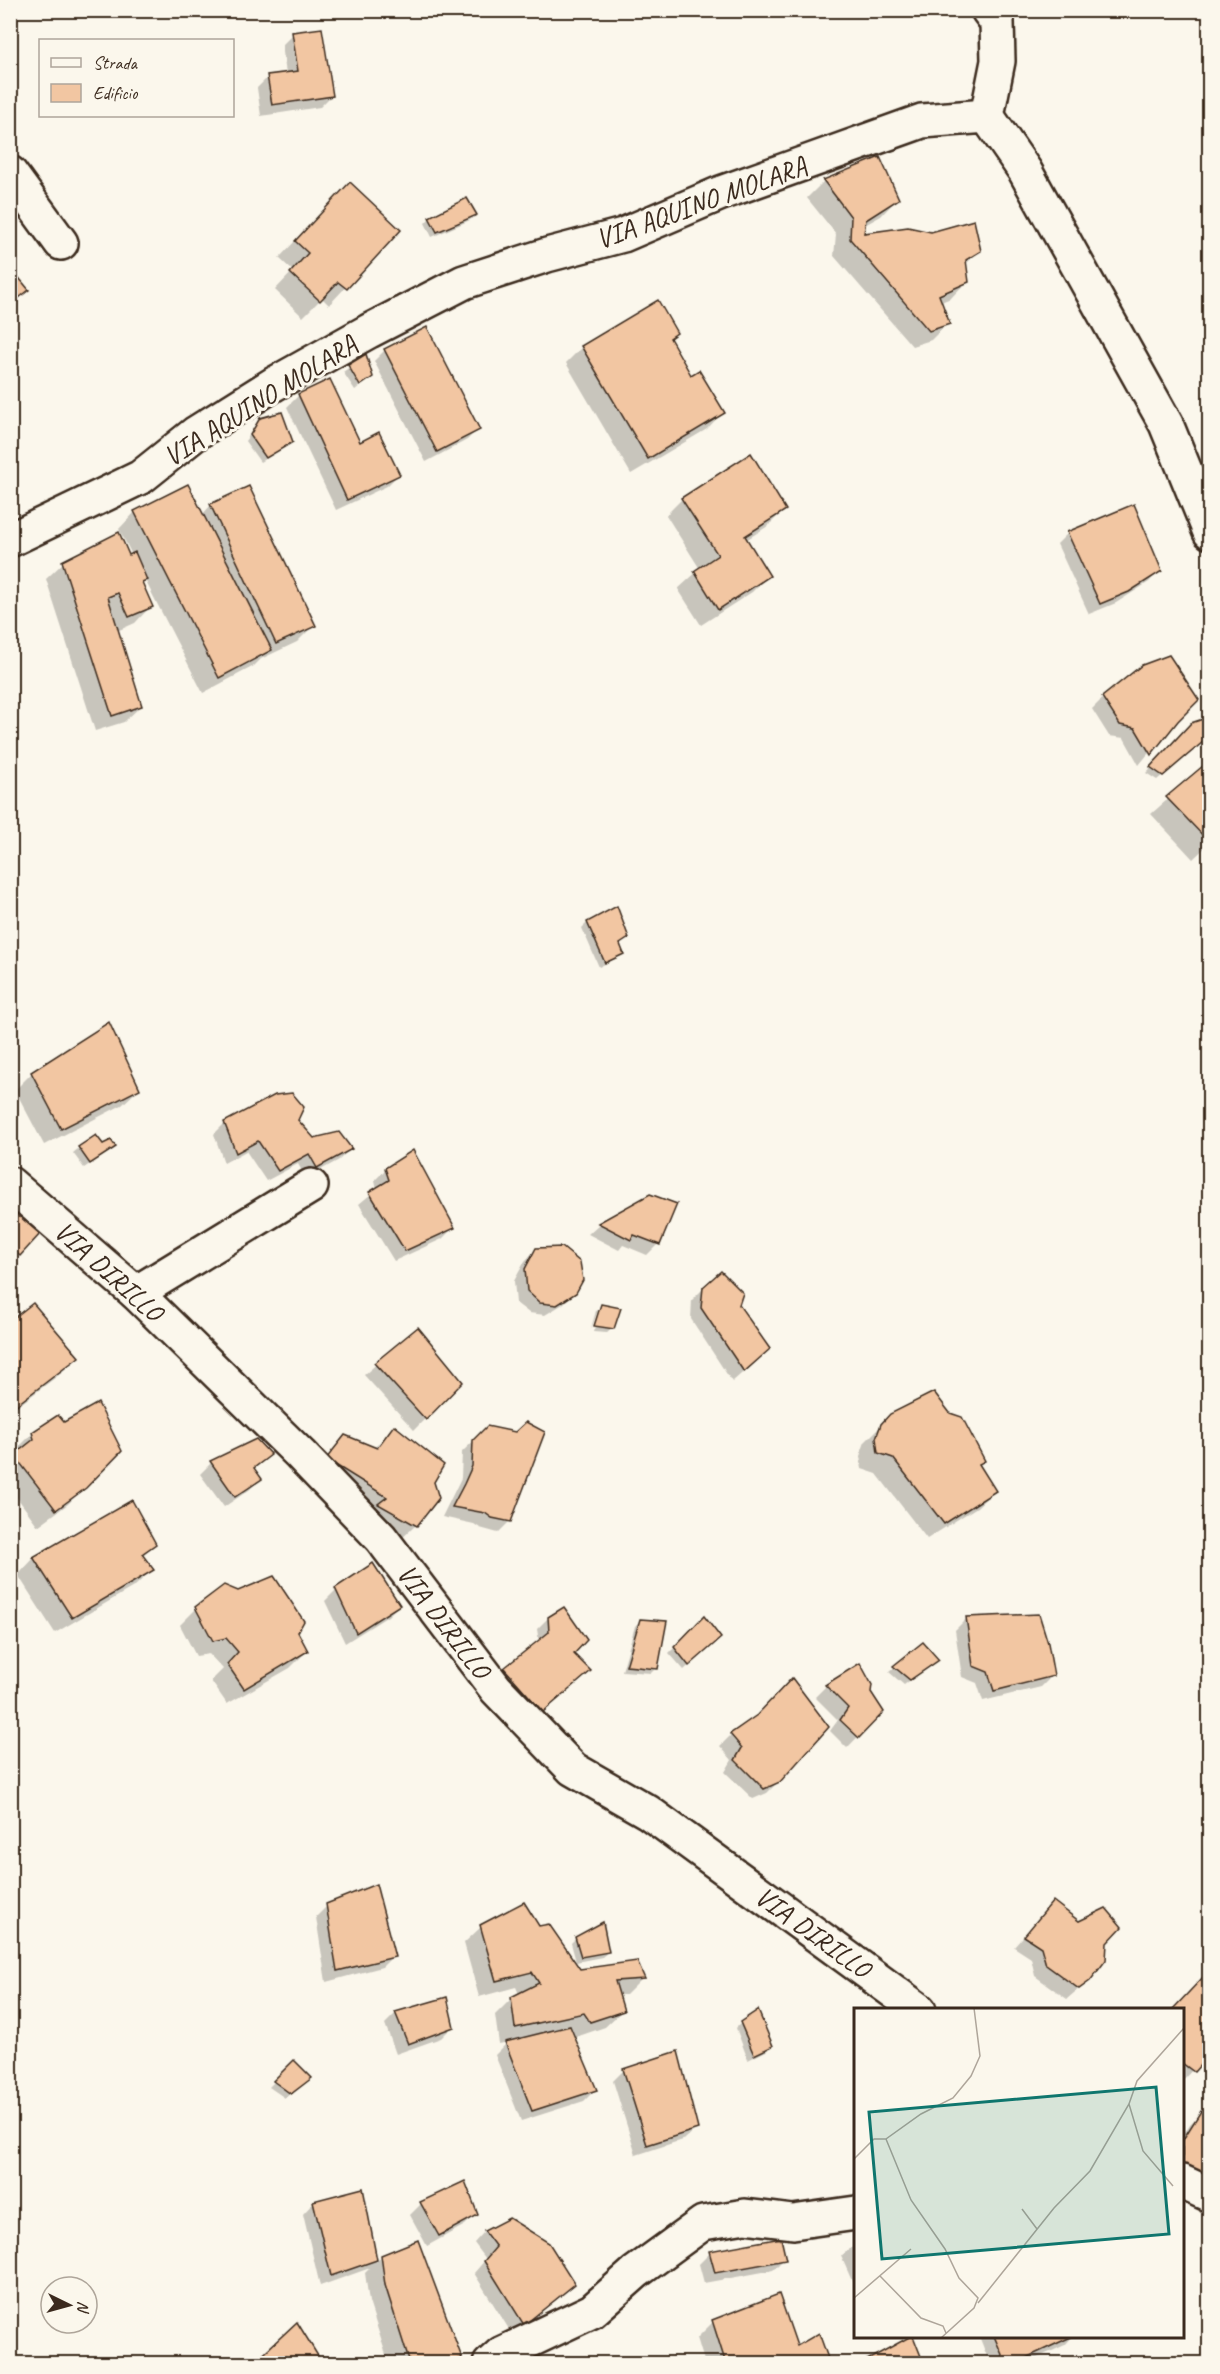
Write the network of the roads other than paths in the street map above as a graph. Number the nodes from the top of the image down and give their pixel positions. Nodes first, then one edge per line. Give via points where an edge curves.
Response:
1 (988, 10) edge
2 (987, 116) junction
3 (10, 173) edge
4 (61, 243) dead end
5 (1209, 532) edge
6 (10, 540) edge
7 (10, 1184) edge
8 (311, 1186) dead end
9 (136, 1293) junction
10 (916, 2008) edge
11 (1184, 2183) edge
12 (1209, 2195) edge
13 (854, 2213) edge
14 (490, 2364) edge

1 - 2 street via 997,22 998,61
2 - 5 street via 1025,171 1166,424
2 - 6 street, VIA AQUINO MOLARA via 922,121 721,193 623,235 464,282 274,384 196,434 141,477
3 - 4 street
7 - 9 street, VIA DIRILLO
8 - 9 street
9 - 10 street, VIA DIRILLO via 381,1538 496,1689 573,1769 648,1812
11 - 12 street
13 - 14 street via 793,2222 745,2216 703,2223 636,2272 592,2311 501,2354

